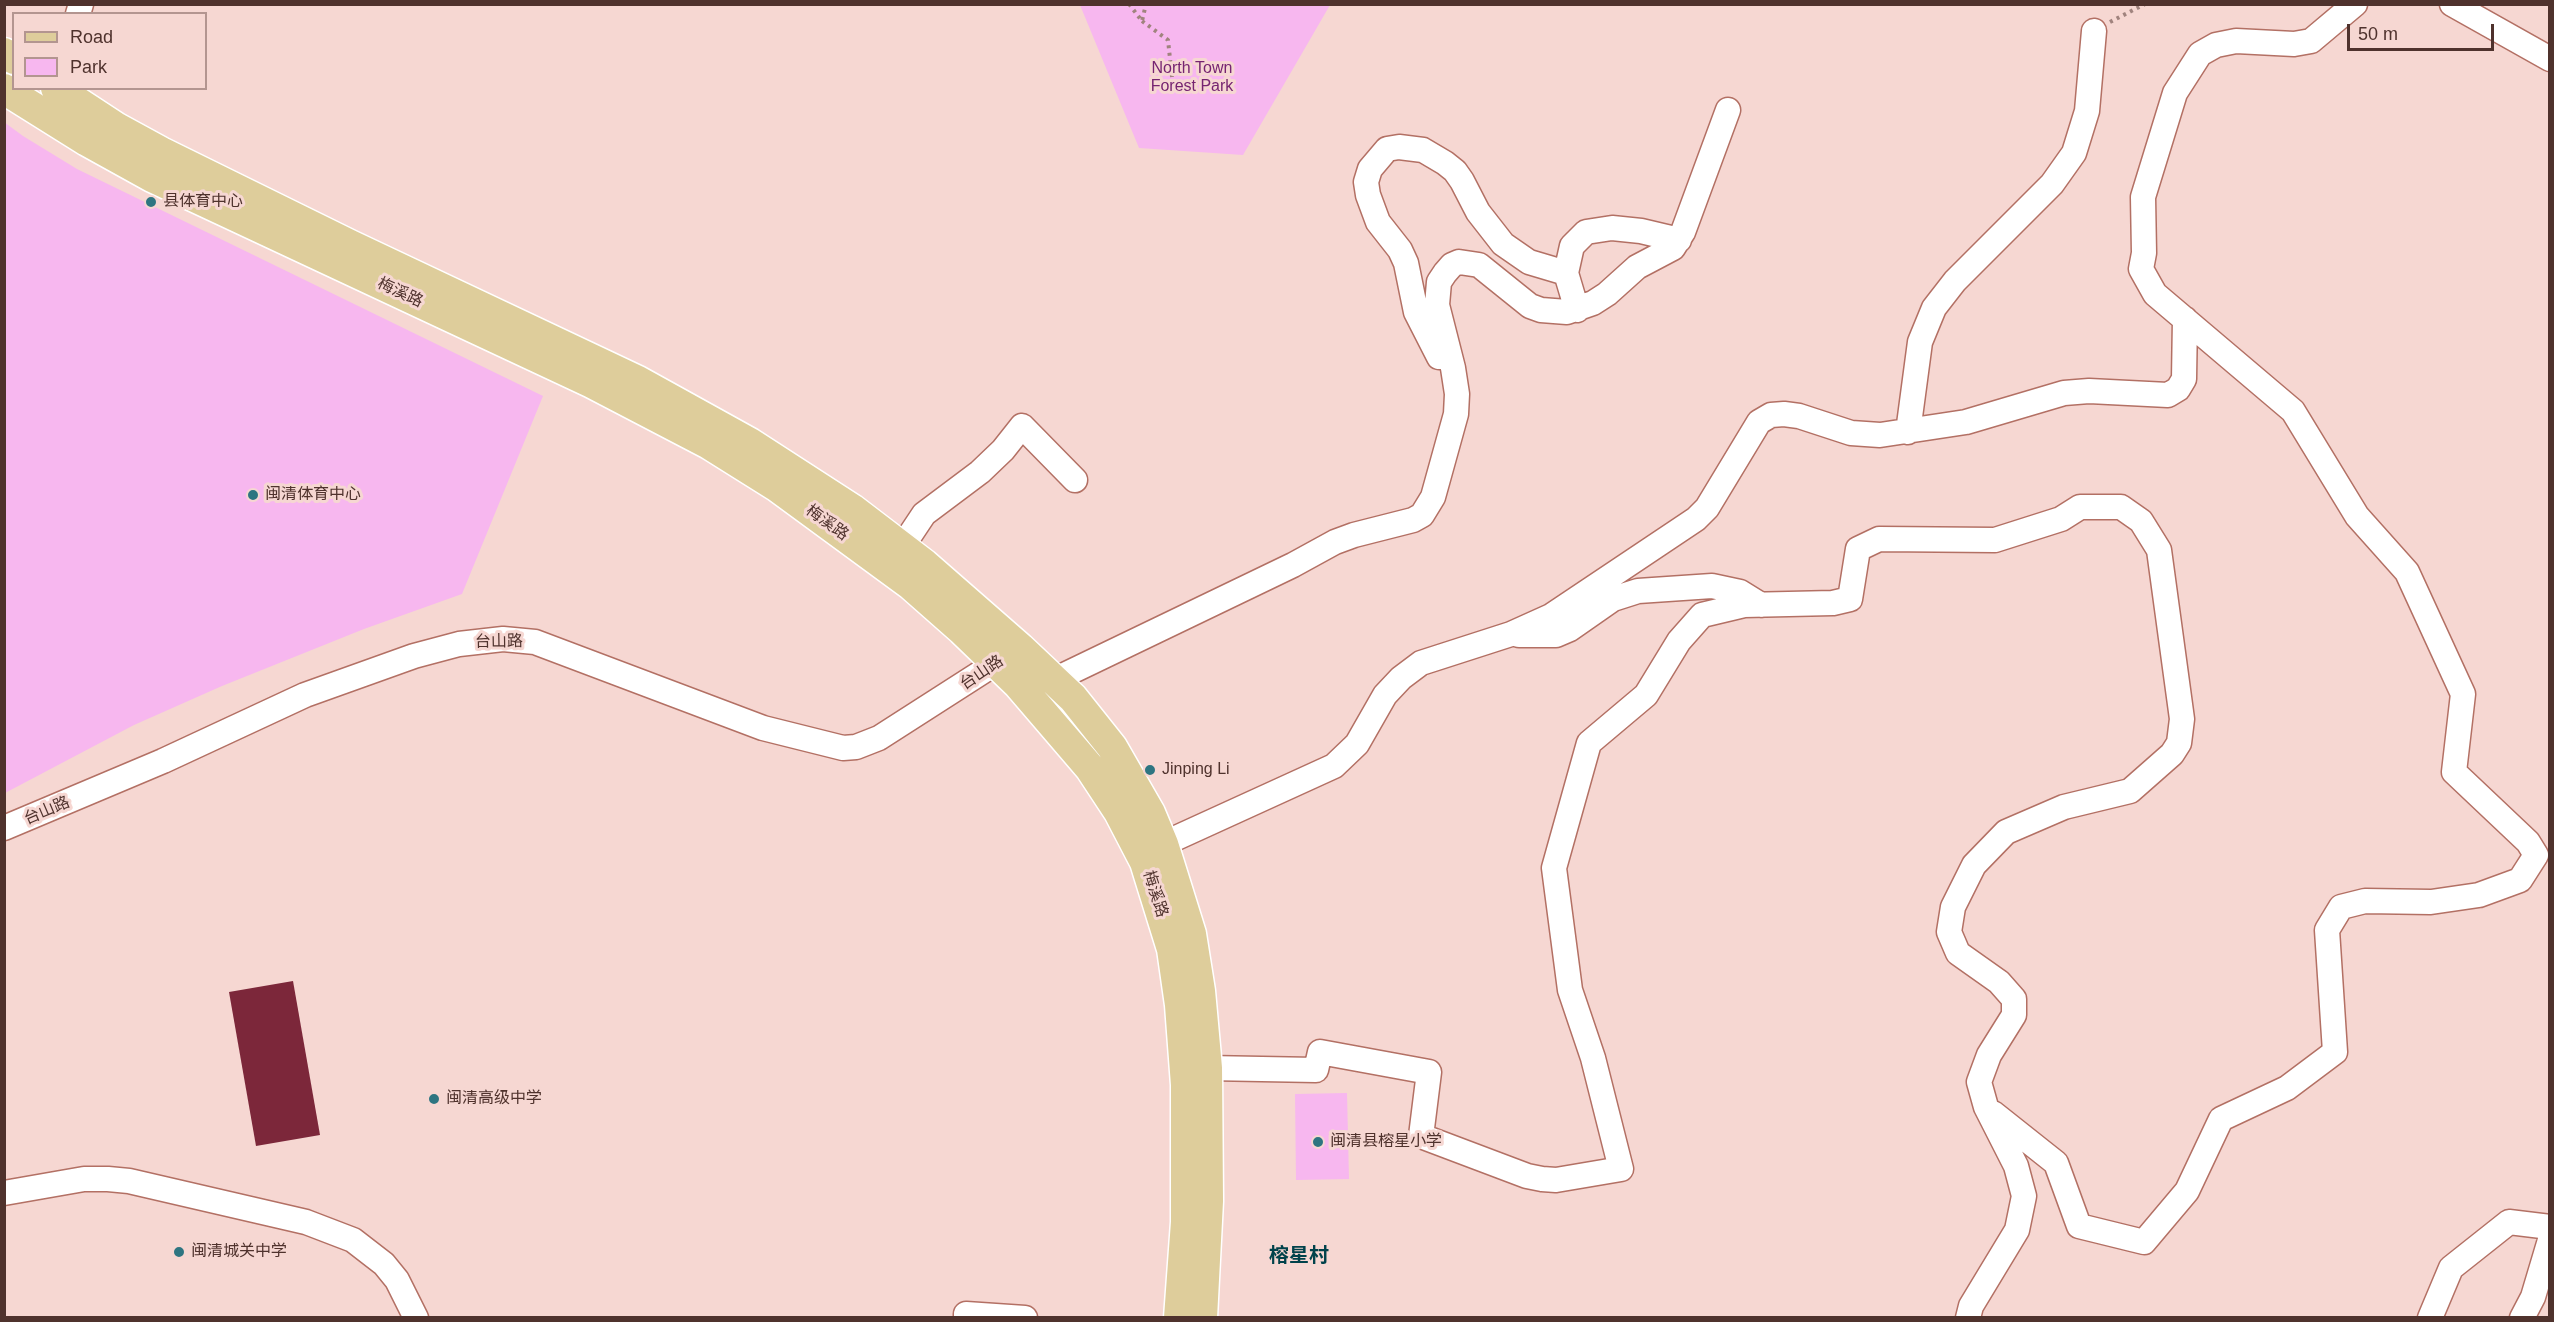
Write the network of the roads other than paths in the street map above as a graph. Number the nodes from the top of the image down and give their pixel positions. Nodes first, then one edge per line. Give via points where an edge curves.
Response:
1 (2355, 4) edge
2 (2452, 4) edge
3 (2094, 31) road end
4 (2550, 59) edge
5 (4, 89) edge
6 (58, 90) edge
7 (1728, 110) dead end
8 (1679, 240) junction
9 (1566, 273) junction
10 (1577, 310) junction
11 (2185, 319) junction
12 (1455, 386) junction
13 (1908, 432) junction
14 (1075, 480) dead end
15 (902, 547) junction
16 (1761, 605) junction
17 (1511, 634) junction
18 (1008, 655) junction
19 (1054, 680) junction
20 (4, 828) edge
21 (1163, 844) junction
22 (1207, 1068) junction
23 (1986, 1107) junction
24 (4, 1193) edge
25 (2550, 1227) edge
26 (2550, 1240) edge
27 (416, 1317) edge
28 (966, 1317) edge
29 (1025, 1317) edge
30 (1179, 1317) edge
31 (1202, 1317) edge
32 (1968, 1317) edge
33 (2430, 1317) edge
34 (2522, 1317) edge

1 - 11 street via 2311,41 2236,41 2216,45 2200,54 2175,93 2143,197 2144,253 2140,269 2155,294
2 - 4 street
3 - 13 street via 2087,111 2074,153 2052,184 1955,281 1934,308 1920,342
5 - 18 main road, 梅溪路 via 135,169 592,383 709,444 776,486
6 - 15 main road, 梅溪路 via 161,152 638,381 750,443 852,509
7 - 8 street
8 - 9 street via 1612,228 1586,232 1572,246
8 - 10 street via 1665,254 1636,267 1607,294
9 - 10 street
9 - 12 street via 1528,262 1503,244 1478,212 1455,171 1434,156 1400,147 1387,149 1377,159 1366,182 1371,207 1400,250 1416,312
10 - 12 street via 1541,310 1479,265 1452,265 1439,282 1437,305
11 - 13 street via 2184,379 2168,395 2064,393 1966,422
11 - 23 street via 2293,411 2357,516 2406,572 2463,694 2454,772 2528,842 2536,855 2520,879 2479,895 2432,902 2365,901 2341,907 2327,930 2336,1052 2288,1088 2221,1119 2187,1191 2144,1242 2079,1226 2056,1163
12 - 19 street via 1456,414 1433,497 1422,515 1335,542
13 - 17 street via 1851,433 1799,416 1771,415 1759,422 1707,508 1696,519 1551,616
14 - 15 street via 1022,426 980,472 924,514
15 - 18 main road, 梅溪路
16 - 17 street via 1740,592 1712,586 1638,591 1613,599 1556,635
16 - 22 street via 1702,615 1679,641 1646,695 1589,743 1554,868 1570,990 1593,1058 1621,1169 1542,1179 1421,1136 1429,1072 1320,1052 1316,1070
16 - 23 street via 1850,599 1858,549 1879,539 1995,540 2061,519 2080,507 2121,507 2141,520 2159,550 2182,719 2179,743 2130,791 2064,807 2006,832 1974,865 1953,907 1949,932 1958,953 1999,982 2014,999 2014,1015 1989,1055 1979,1082
17 - 21 street via 1421,663 1385,695 1357,744 1334,766
18 - 19 main road, 梅溪路
18 - 20 street, 台山路 via 879,738 843,748 763,728 535,642 503,639 459,644 315,691
18 - 30 main road, 梅溪路 via 1109,797 1145,862 1164,918 1176,976 1186,1085 1186,1222
19 - 21 main road, 梅溪路 via 1112,747
21 - 22 main road, 梅溪路 via 1191,934
22 - 31 main road, 梅溪路 via 1208,1201
23 - 32 street via 2016,1166 2024,1196 2017,1230
24 - 27 street via 84,1179 129,1181 306,1222 353,1240 384,1264
25 - 33 street via 2510,1222 2451,1268
26 - 34 street via 2533,1297
28 - 29 street

